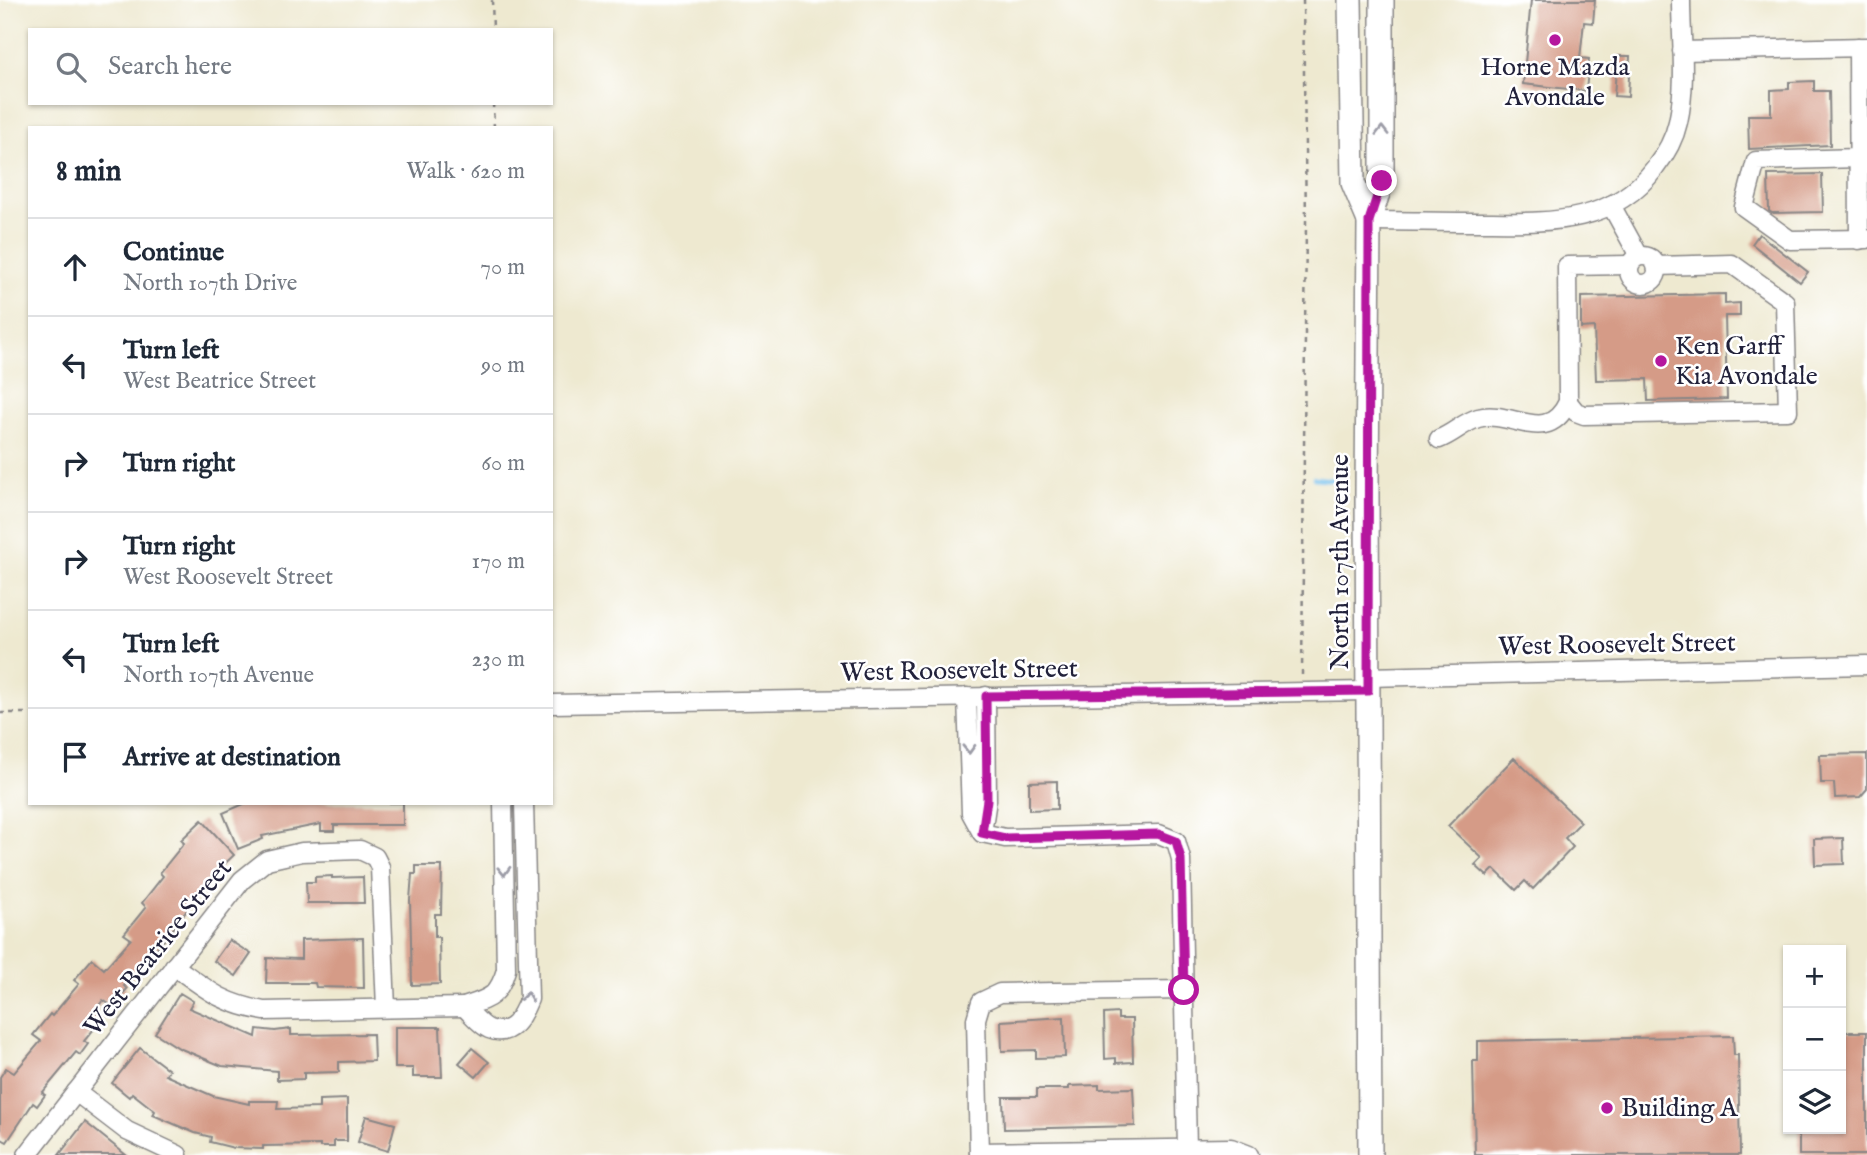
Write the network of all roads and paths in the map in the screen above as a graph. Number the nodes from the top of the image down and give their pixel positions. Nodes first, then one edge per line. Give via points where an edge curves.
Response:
1 (492, 0) edge
2 (1303, 0) edge
3 (1350, 0) edge
4 (1382, 0) edge
5 (1681, 0) edge
6 (493, 28) edge
7 (1862, 47) edge
8 (1682, 51) junction
9 (494, 105) edge
10 (494, 126) edge
11 (1858, 158) junction
12 (1611, 205) junction
13 (1369, 221) junction
14 (1863, 239) edge
15 (1634, 261) junction
16 (1656, 266) junction
17 (1568, 402) junction
18 (1439, 439) dead end
19 (1867, 665) edge
20 (1368, 684) junction
21 (1302, 692) junction
22 (986, 696) junction
23 (967, 697) junction
24 (553, 704) edge
25 (0, 713) edge
26 (28, 713) edge
27 (978, 790) junction
28 (502, 805) edge
29 (524, 805) edge
30 (506, 919) junction
31 (527, 919) junction
32 (174, 966) junction
33 (1184, 990) junction
34 (464, 1007) junction
35 (386, 1008) junction
36 (76, 1092) junction
37 (1187, 1149) junction
38 (979, 1153) edge
39 (1248, 1154) edge
40 (27, 1155) edge
41 (178, 1155) edge
42 (1370, 1155) edge

1 - 6 path
2 - 21 path
3 - 13 main road, North 107th Avenue via 1353,183
13 -> 4 main road, North 107th Avenue via 1382,181
5 - 8 street
7 - 8 street
7 - 11 street
8 - 12 street via 1682,95 1670,148 1637,190
9 - 10 path
11 - 14 street
11 - 14 street via 1756,160 1744,207 1790,240
12 - 13 street via 1557,221
12 - 15 street
13 - 20 main road, North 107th Avenue
15 - 16 street via 1648,257
15 - 16 street via 1632,279 1644,284 1655,277
15 - 17 street via 1567,266
16 - 17 street via 1732,264 1785,302 1788,411 1584,415
17 - 18 street via 1563,413 1543,425 1494,416 1478,418
19 - 20 street, West Roosevelt Street
20 - 21 street, West Roosevelt Street
20 - 42 main road, North 107th Avenue
21 - 22 street, West Roosevelt Street
22 - 23 street, West Roosevelt Street
22 - 27 street
23 - 24 street, West Roosevelt Street
23 -> 27 street
25 - 26 path
27 - 33 street via 971,813 982,833 1005,838 1158,834 1176,841 1181,859
28 -> 30 street
29 - 31 street
30 - 31 street
30 - 34 street via 502,986 491,998
34 -> 31 street via 489,1029 505,1030 521,1020 529,999
32 - 35 street via 219,998 241,1007 284,1011
32 - 35 street, West Beatrice Street via 242,880 267,860 302,852 360,850 376,857 380,867
32 - 36 street, West Beatrice Street
33 - 37 street
33 - 38 street via 1000,993 981,1002 976,1019
34 - 35 street
36 - 40 street, West Beatrice Street
36 - 41 street via 127,1131
37 - 38 street
37 - 39 street via 1231,1148

